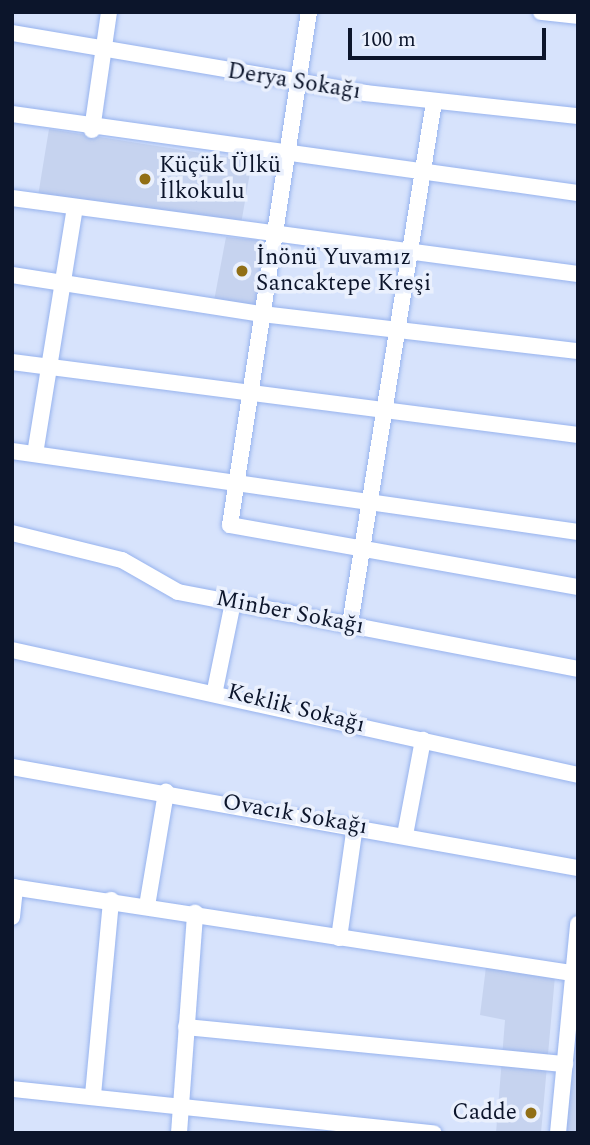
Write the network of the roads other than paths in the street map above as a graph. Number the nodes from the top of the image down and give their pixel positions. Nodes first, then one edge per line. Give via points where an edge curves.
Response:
1 (109, 12) edge
2 (309, 12) edge
3 (541, 12) edge
4 (578, 16) edge
5 (12, 33) edge
6 (103, 53) junction
7 (297, 82) junction
8 (434, 102) junction
9 (12, 114) edge
10 (578, 116) edge
11 (92, 130) junction
12 (286, 155) junction
13 (424, 173) junction
14 (578, 193) edge
15 (12, 198) edge
16 (75, 208) junction
17 (275, 234) junction
18 (413, 251) junction
19 (578, 274) edge
20 (12, 275) edge
21 (62, 281) junction
22 (262, 314) junction
23 (401, 331) junction
24 (578, 351) edge
25 (12, 362) edge
26 (47, 366) junction
27 (249, 396) junction
28 (388, 412) junction
29 (578, 435) edge
30 (12, 451) edge
31 (35, 454) junction
32 (238, 483) junction
33 (371, 503) junction
34 (578, 532) edge
35 (12, 533) edge
36 (363, 548) junction
37 (578, 587) edge
38 (233, 602) junction
39 (350, 624) junction
40 (12, 650) edge
41 (578, 669) edge
42 (215, 690) junction
43 (423, 740) junction
44 (12, 767) edge
45 (578, 775) edge
46 (166, 792) junction
47 (355, 826) junction
48 (405, 835) junction
49 (578, 868) edge
50 (13, 887) edge
51 (111, 900) junction
52 (147, 906) junction
53 (195, 913) junction
54 (12, 917) edge
55 (578, 924) edge
56 (339, 938) junction
57 (572, 973) junction
58 (573, 1012) edge
59 (186, 1027) junction
60 (565, 1064) junction
61 (12, 1089) edge
62 (93, 1095) junction
63 (181, 1108) junction
64 (274, 1125) edge
65 (179, 1133) edge
66 (434, 1133) edge
67 (558, 1133) edge

1 - 6 street
2 - 7 street
3 - 4 street
5 - 6 street, Derya Sokağı
6 - 7 street, Derya Sokağı
6 - 11 street
7 - 8 street, Derya Sokağı
7 - 12 street
8 - 10 street, Derya Sokağı
8 - 13 street
9 - 11 street
11 - 12 street
12 - 13 street
12 - 17 street
13 - 14 street
13 - 18 street
15 - 16 street
16 - 17 street
16 - 21 street
17 - 18 street
17 - 22 street
18 - 19 street
18 - 23 street
20 - 21 street
21 - 22 street
21 - 26 street
22 - 23 street
22 - 27 street
23 - 24 street
23 - 28 street
25 - 26 street
26 - 27 street
26 - 31 street
27 - 28 street
27 - 32 street
28 - 29 street
28 - 33 street
30 - 31 street
31 - 32 street
32 - 33 street
32 - 36 street via 230,525
33 - 34 street
33 - 36 street
35 - 38 street, Minber Sokağı via 122,560 164,587
36 - 37 street
36 - 39 street
38 - 39 street, Minber Sokağı
38 - 42 street
39 - 41 street, Minber Sokağı
40 - 42 street, Keklik Sokağı
42 - 43 street, Keklik Sokağı
43 - 45 street, Keklik Sokağı
43 - 48 street
44 - 46 street, Ovacık Sokağı
46 - 47 street, Ovacık Sokağı
46 - 52 street
47 - 48 street, Ovacık Sokağı
47 - 56 street
48 - 49 street, Ovacık Sokağı
50 - 51 street
50 - 54 street
51 - 52 street
51 - 62 street
52 - 53 street
53 - 56 street
53 - 59 street
55 - 57 street
56 - 57 street
57 - 58 street
58 - 60 street
59 - 60 street
59 - 63 street
60 - 67 street
61 - 62 street
62 - 63 street
63 - 64 street
63 - 65 street
64 - 66 street

